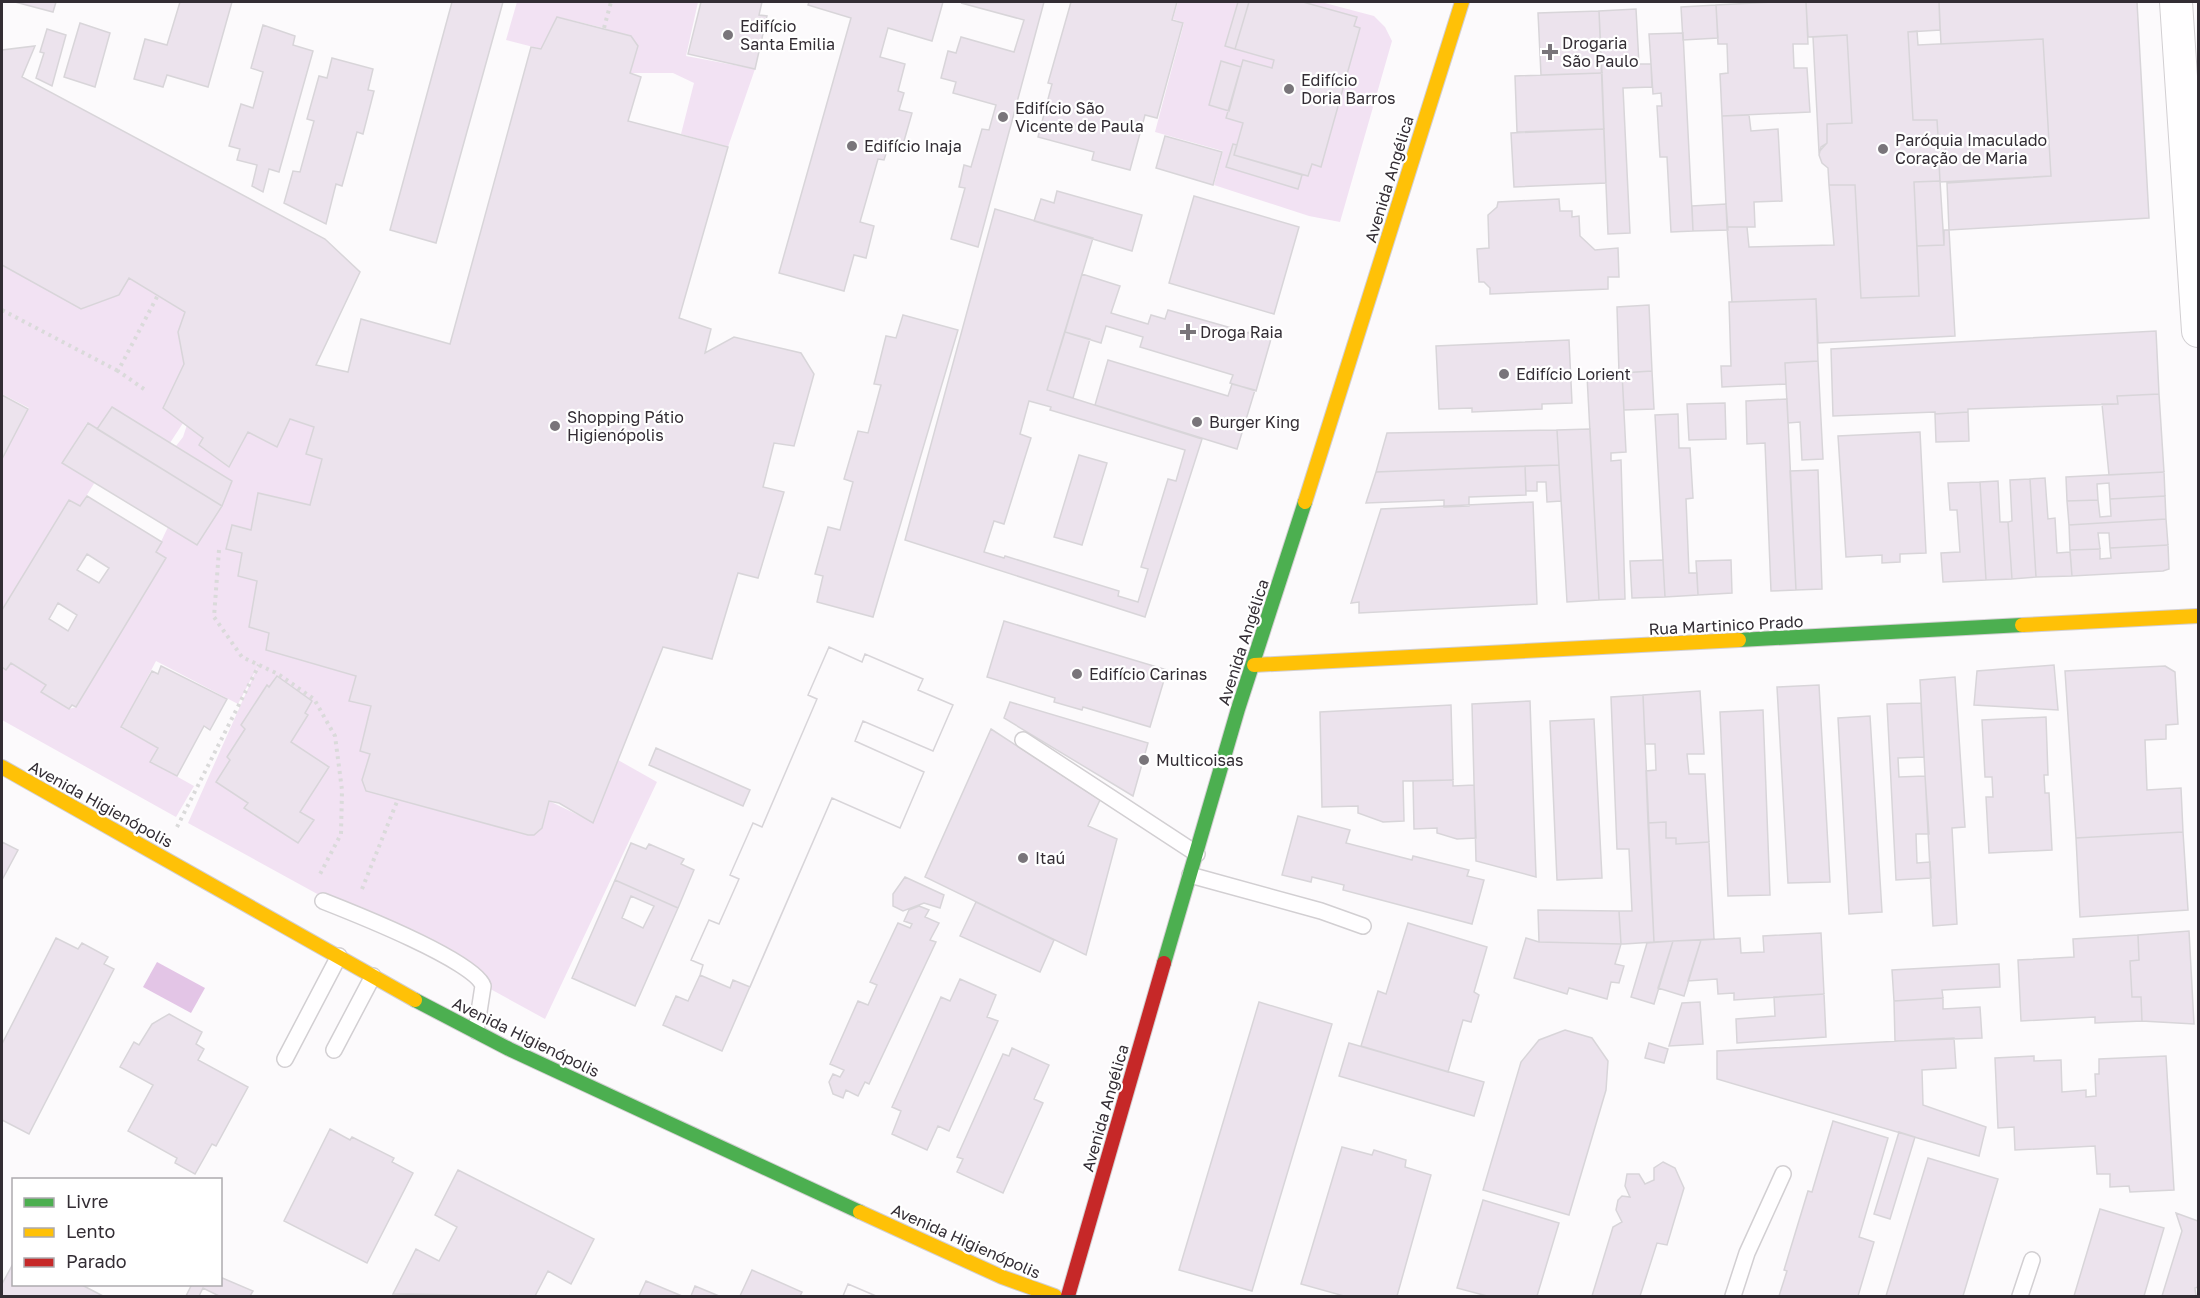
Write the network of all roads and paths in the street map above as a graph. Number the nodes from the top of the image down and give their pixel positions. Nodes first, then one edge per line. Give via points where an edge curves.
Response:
1 (611, 2) edge
2 (1462, 2) edge
3 (2176, 2) edge
4 (604, 28) dead end
5 (158, 295) dead end
6 (2, 309) edge
7 (2199, 332) edge
8 (118, 371) junction
9 (144, 389) dead end
10 (219, 550) dead end
11 (2199, 616) edge
12 (259, 665) junction
13 (1254, 665) junction
14 (1023, 740) dead end
15 (2, 767) edge
16 (398, 799) dead end
17 (1197, 854) junction
18 (163, 857) junction
19 (1190, 875) junction
20 (318, 879) dead end
21 (323, 901) dead end
22 (353, 913) junction
23 (1363, 926) dead end
24 (339, 956) junction
25 (373, 976) junction
26 (476, 1031) junction
27 (334, 1050) dead end
28 (285, 1059) dead end
29 (1783, 1174) dead end
30 (2032, 1260) dead end
31 (1055, 1296) edge
32 (1068, 1296) edge
33 (1732, 1296) edge
34 (2020, 1296) edge

1 - 4 path
2 - 13 street, Avenida Angélica
3 - 7 street
5 - 8 path
6 - 8 path
8 - 9 path
10 - 12 path via 214,616 242,657
11 - 13 street, Rua Martinico Prado
12 - 18 path
12 - 20 path via 314,699 335,736 342,790 341,834
13 - 17 street, Avenida Angélica
14 - 17 lane
15 - 18 street, Avenida Higienópolis
16 - 22 path
17 - 19 street, Avenida Angélica
18 - 24 street, Avenida Higienópolis
19 - 23 lane
19 - 32 street, Avenida Angélica
21 - 22 lane
22 - 26 lane via 457,962 482,980
24 - 25 street, Avenida Higienópolis
24 - 28 lane
25 - 26 street, Avenida Higienópolis
25 - 27 lane
26 - 31 street, Avenida Higienópolis via 1002,1277
29 - 33 lane
30 - 34 lane

